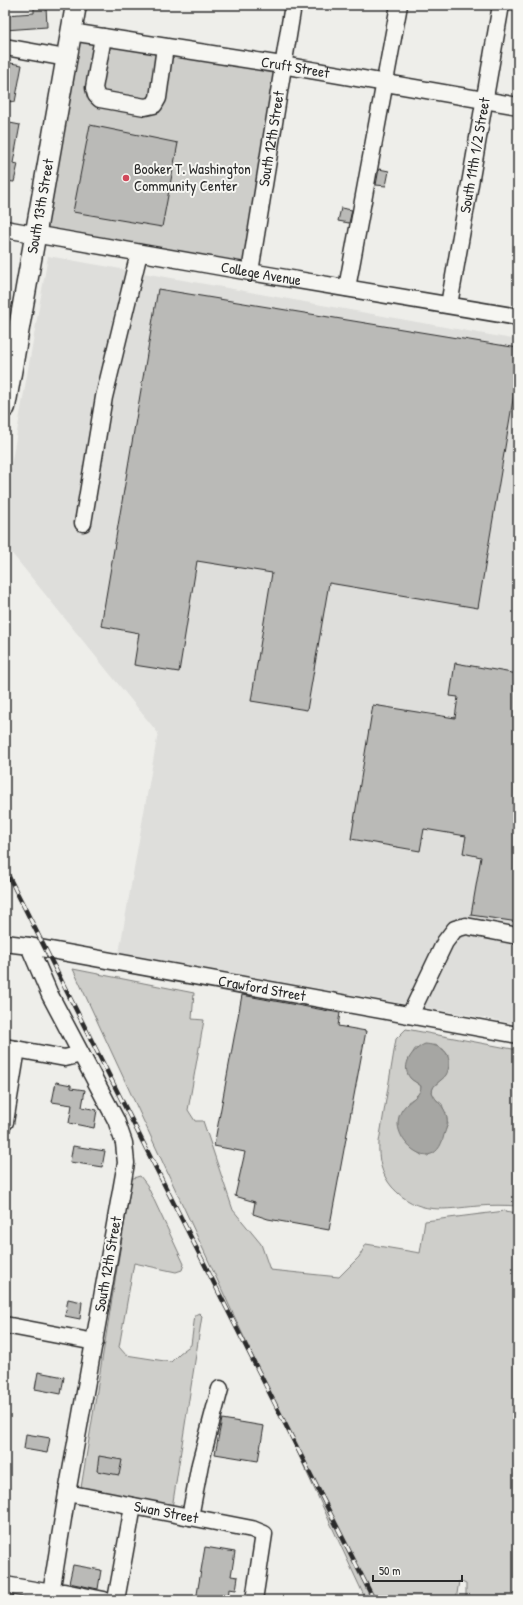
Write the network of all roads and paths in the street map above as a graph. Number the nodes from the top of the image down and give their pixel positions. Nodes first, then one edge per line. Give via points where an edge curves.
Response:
1 (76, 5) edge
2 (293, 5) edge
3 (399, 5) edge
4 (501, 5) edge
5 (71, 32) junction
6 (102, 37) junction
7 (165, 46) junction
8 (5, 47) edge
9 (66, 58) junction
10 (282, 65) junction
11 (386, 83) junction
12 (484, 100) junction
13 (518, 106) edge
14 (5, 229) edge
15 (35, 234) junction
16 (139, 253) junction
17 (250, 272) junction
18 (347, 288) junction
19 (449, 305) junction
20 (518, 317) edge
21 (5, 407) edge
22 (83, 523) dead end
23 (518, 936) edge
24 (5, 943) edge
25 (29, 946) junction
26 (410, 1015) junction
27 (518, 1035) edge
28 (11, 1048) edge
29 (81, 1054) junction
30 (5, 1122) edge
31 (5, 1325) edge
32 (95, 1342) junction
33 (220, 1389) dead end
34 (67, 1493) junction
35 (133, 1506) junction
36 (190, 1517) junction
37 (5, 1585) edge
38 (51, 1596) edge
39 (104, 1600) edge
40 (116, 1600) edge
41 (254, 1600) edge

1 - 5 main road, South 13th Street
2 - 10 street, South 12th Street
3 - 11 street
4 - 12 street, South 11th 1/2 Street
5 - 6 street, Cruft Street
5 - 9 main road, South 13th Street
6 - 7 street, Cruft Street
6 - 7 street via 94,88 96,95 100,99 145,107 154,105 158,98
7 - 10 street, Cruft Street
8 - 9 street
9 - 15 main road, South 13th Street
10 - 11 street, Cruft Street
10 - 17 street, South 12th Street
11 - 12 street, Cruft Street
11 - 18 street
12 - 13 street, Cruft Street
12 - 19 street, South 11th 1/2 Street
14 - 15 street, College Avenue
15 - 16 street, College Avenue
15 - 21 main road, South 13th Street
16 - 17 street, College Avenue
16 - 22 street via 104,397
17 - 18 street, College Avenue
18 - 19 street, College Avenue
19 - 20 street, College Avenue
23 - 26 street via 466,926 455,929 445,942
24 - 25 street, Crawford Street
25 - 26 street, Crawford Street
25 - 29 street, South 12th Street via 50,995
26 - 27 street, Crawford Street
28 - 29 street via 65,1058
28 - 30 street
29 - 32 street, South 12th Street via 116,1120 124,1143 126,1163
31 - 32 street
32 - 34 street, South 12th Street
33 - 36 street via 200,1464
34 - 35 street, Swan Street
34 - 38 street, South 12th Street
35 - 36 street, Swan Street
35 - 40 street
36 - 41 street, Swan Street via 252,1529 264,1534
37 - 38 street
38 - 39 street via 64,1592

